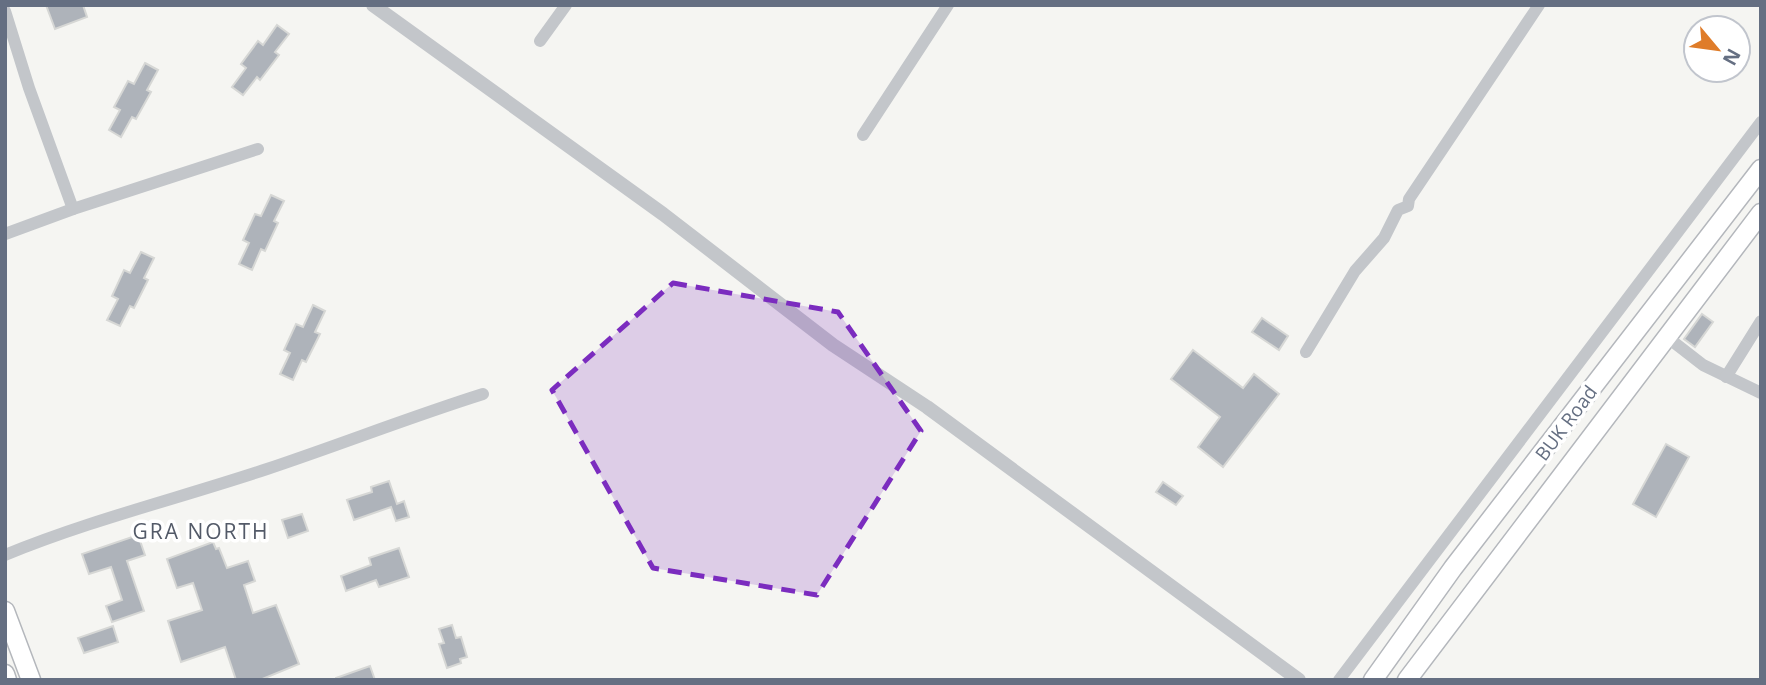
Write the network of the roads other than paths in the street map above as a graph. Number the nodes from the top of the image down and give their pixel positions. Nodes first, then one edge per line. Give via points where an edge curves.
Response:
1 (373, 5) edge
2 (566, 5) edge
3 (948, 5) edge
4 (1539, 5) edge
5 (5, 10) edge
6 (540, 41) dead end
7 (11, 44) edge
8 (1761, 122) edge
9 (863, 135) dead end
10 (258, 149) dead end
11 (1761, 169) edge
12 (73, 209) junction
13 (1759, 219) edge
14 (5, 234) edge
15 (1761, 321) edge
16 (1667, 337) junction
17 (1306, 352) dead end
18 (1726, 377) junction
19 (1761, 393) edge
20 (483, 394) dead end
21 (5, 555) edge
22 (5, 611) edge
23 (5, 674) edge
24 (1343, 675) edge
25 (8, 680) edge
26 (31, 680) edge
27 (1299, 680) edge
28 (1373, 680) edge
29 (1407, 680) edge

1 - 27 street via 663,214 833,345 927,407
2 - 6 street
3 - 9 street
4 - 17 street via 1409,198 1408,206 1398,210 1384,238 1355,271
5 - 7 street
7 - 12 street
8 - 24 street
10 - 12 street
11 - 28 main road, BUK Road via 1453,568
12 - 14 street
13 - 16 main road, BUK Road
15 - 18 street
16 - 18 street
16 - 29 main road, BUK Road
18 - 19 street
20 - 21 street
22 - 26 main road
23 - 25 main road

